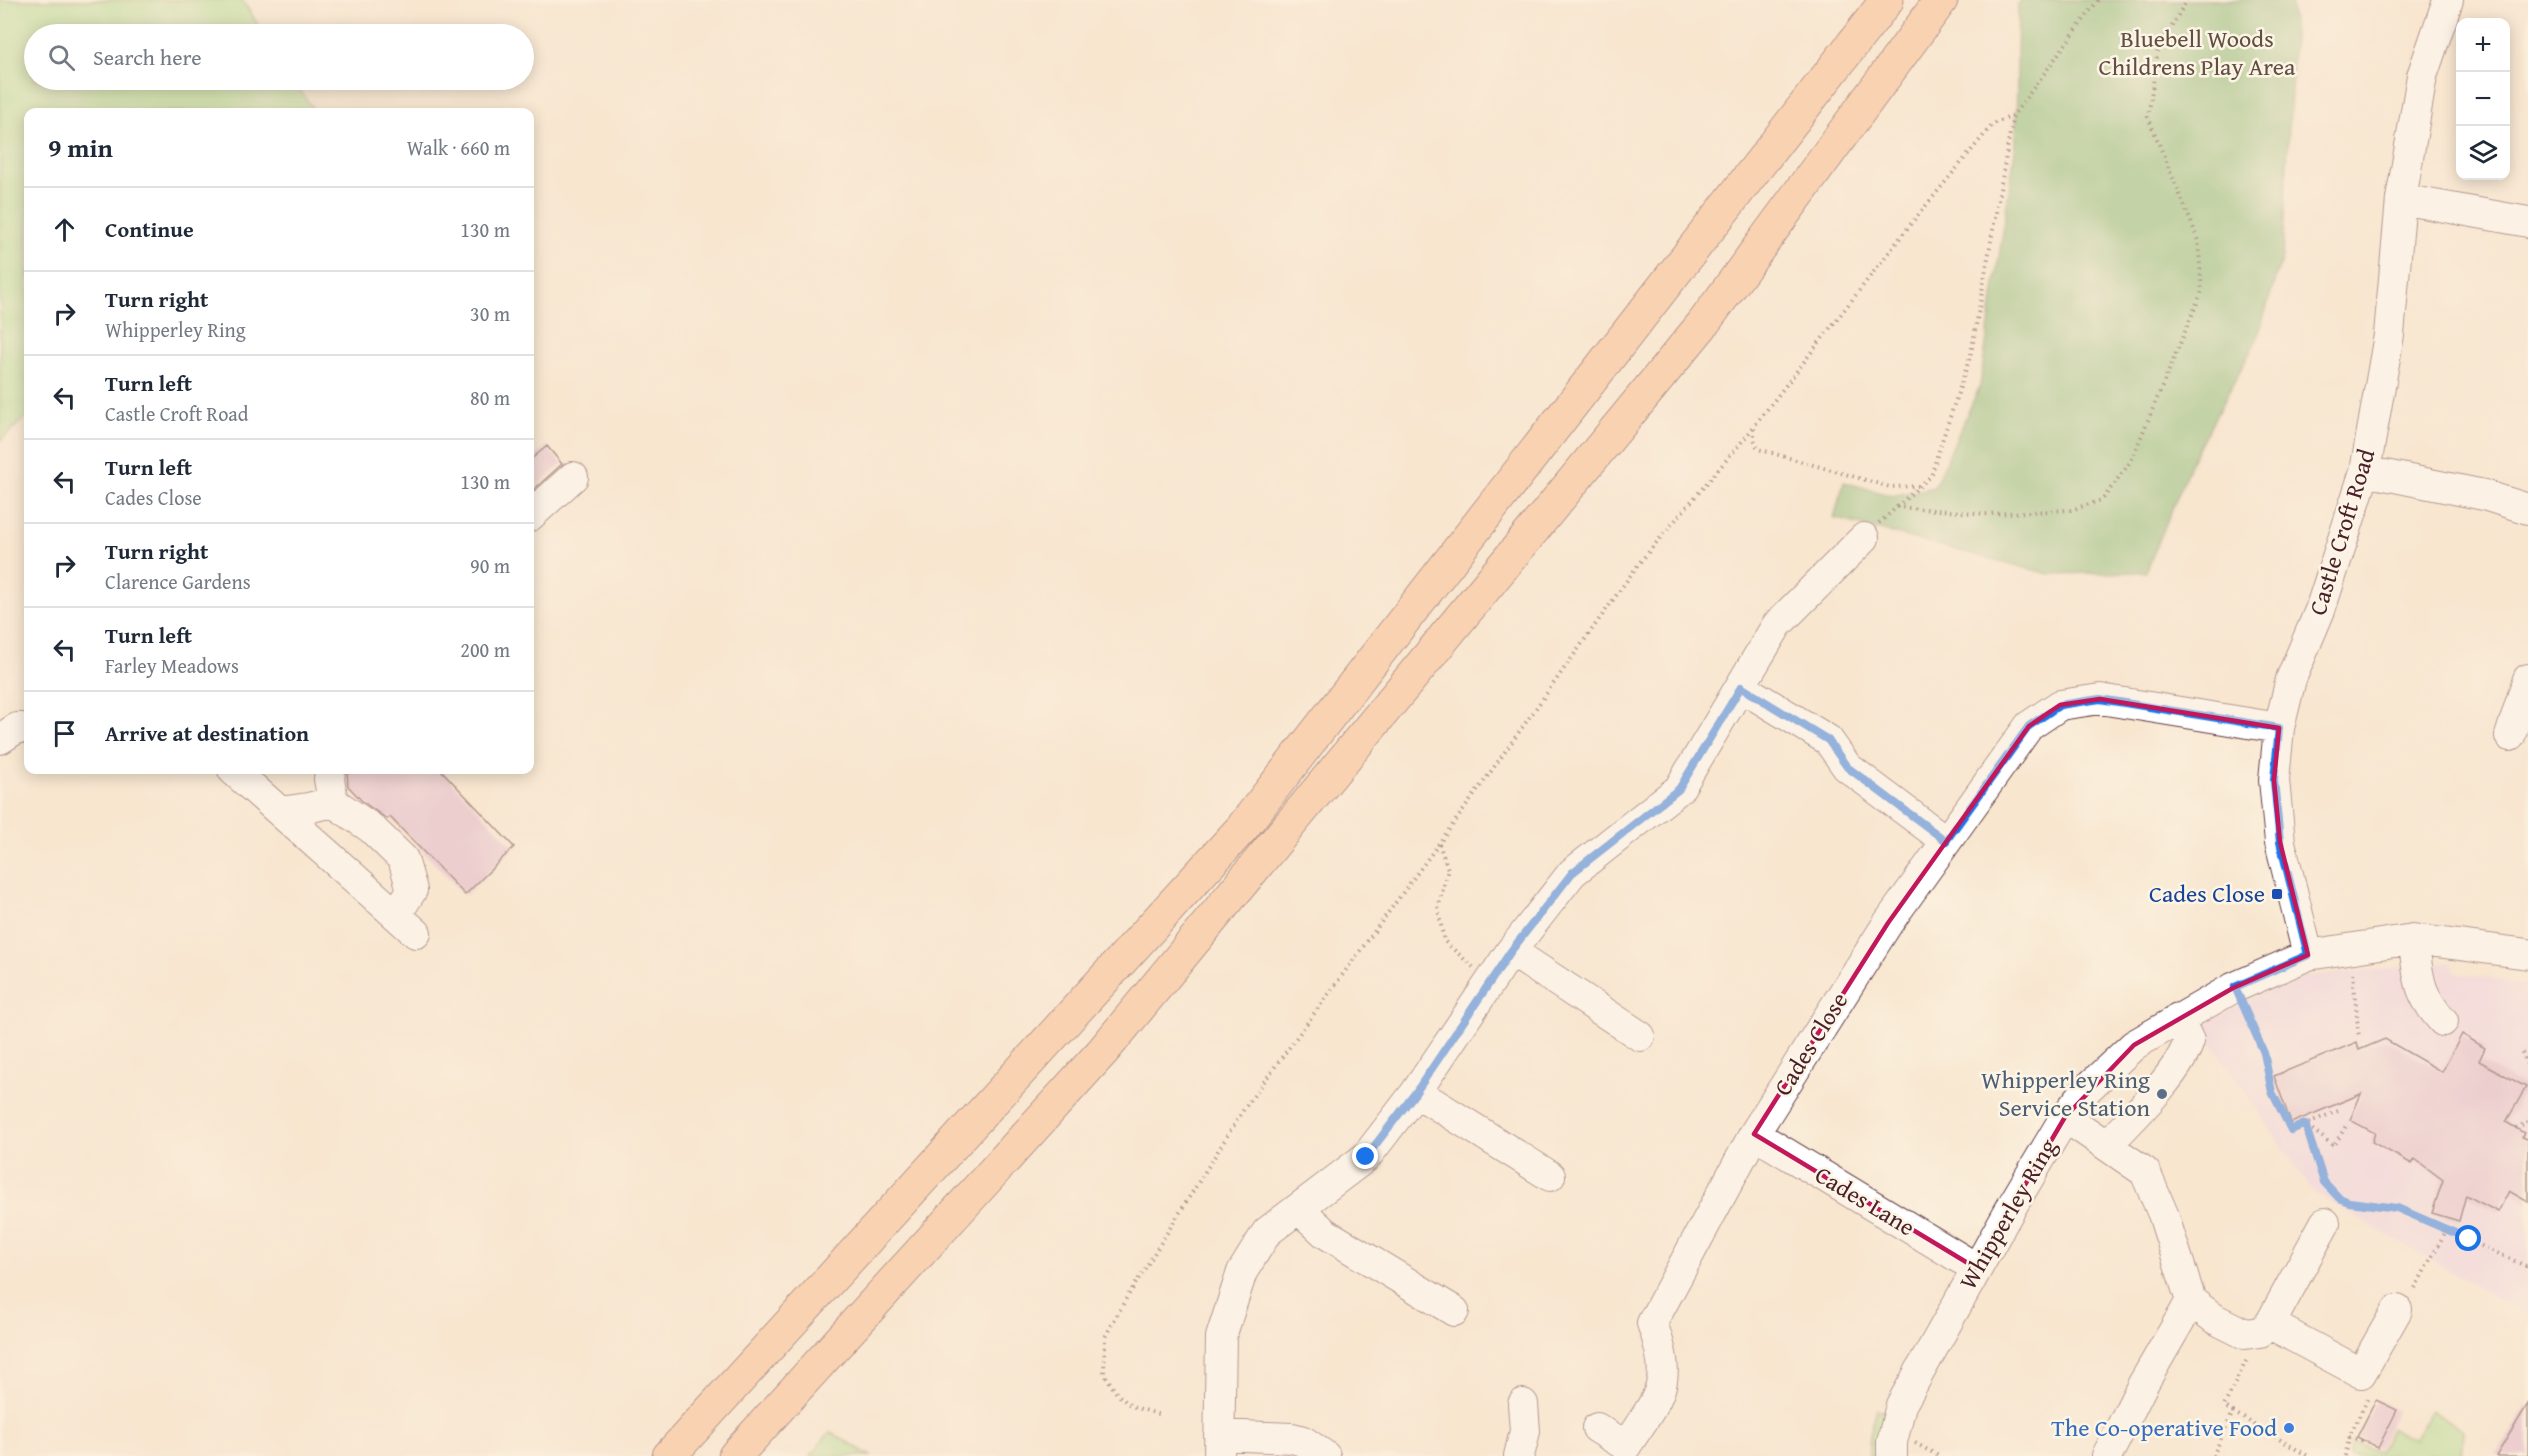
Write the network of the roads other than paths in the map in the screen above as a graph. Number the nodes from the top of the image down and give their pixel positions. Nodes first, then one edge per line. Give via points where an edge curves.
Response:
1 (1887, 0) edge
2 (1941, 0) edge
3 (2448, 0) edge
4 (2401, 199) junction
5 (2528, 222) edge
6 (2365, 471) junction
7 (573, 477) dead end
8 (2528, 509) edge
9 (534, 512) edge
10 (1864, 538) road end
11 (2528, 679) edge
12 (1741, 687) junction
13 (24, 728) edge
14 (2279, 728) junction
15 (2510, 736) dead end
16 (0, 739) edge
17 (237, 774) edge
18 (330, 774) edge
19 (333, 802) junction
20 (280, 812) junction
21 (1946, 841) junction
22 (2413, 939) junction
23 (1511, 951) junction
24 (2528, 954) edge
25 (2308, 955) junction
26 (2178, 1018) junction
27 (2443, 1021) dead end
28 (1640, 1036) dead end
29 (1416, 1092) junction
30 (2065, 1117) junction
31 (1754, 1134) junction
32 (2107, 1145) junction
33 (1550, 1176) dead end
34 (1299, 1209) junction
35 (2325, 1223) dead end
36 (1976, 1268) junction
37 (2406, 1299) road end
38 (2191, 1301) junction
39 (1454, 1311) dead end
40 (2265, 1328) junction
41 (1523, 1404) dead end
42 (1597, 1428) dead end
43 (1219, 1445) edge
44 (669, 1456) edge
45 (735, 1456) edge
46 (1324, 1456) edge
47 (1519, 1456) edge
48 (1892, 1456) edge
49 (2107, 1456) edge

1 - 44 highway via 1242,828
2 - 45 highway via 1702,325 1096,1059
3 - 4 street, Castle Croft Road via 2422,76
4 - 5 street
4 - 6 street, Castle Croft Road via 2389,335
6 - 8 street via 2484,495
6 - 14 street, Castle Croft Road via 2320,610 2291,679
7 - 9 street
10 - 12 street via 1777,625
11 - 15 street
12 - 21 street via 1828,740 1847,767
12 - 23 street via 1679,789 1572,873
13 - 16 street
14 - 21 street, Cades Close via 2100,699 2060,705 2029,726
14 - 25 street, Castle Croft Road via 2274,780 2280,842
17 - 20 street
18 - 19 street
19 - 20 street
19 - 20 street via 371,828 403,859 411,890 406,924
21 - 31 street, Cades Close via 1888,923
22 - 24 street, Whipperley Ring
22 - 25 street, Whipperley Ring
22 - 27 street via 2423,994
23 - 28 street
23 - 29 street
25 - 26 street, Whipperley Ring via 2235,987
26 - 30 street, Whipperley Ring via 2134,1045 2088,1088
26 - 32 street via 2189,1041 2186,1051
29 - 33 street
29 - 34 street via 1366,1157
30 - 32 street
30 - 36 street, Whipperley Ring
31 - 36 street, Cades Lane
31 - 42 street, Cades Close via 1652,1323 1664,1371 1659,1395 1626,1446
32 - 38 street via 2145,1172
34 - 39 street via 1325,1233
34 - 43 street via 1267,1232 1242,1272 1221,1337
35 - 40 street
36 - 48 street, Whipperley Ring via 1901,1405
37 - 40 street via 2361,1373
38 - 40 street via 2245,1334
38 - 49 street
41 - 47 street via 1525,1431
43 - 46 street via 1292,1438

